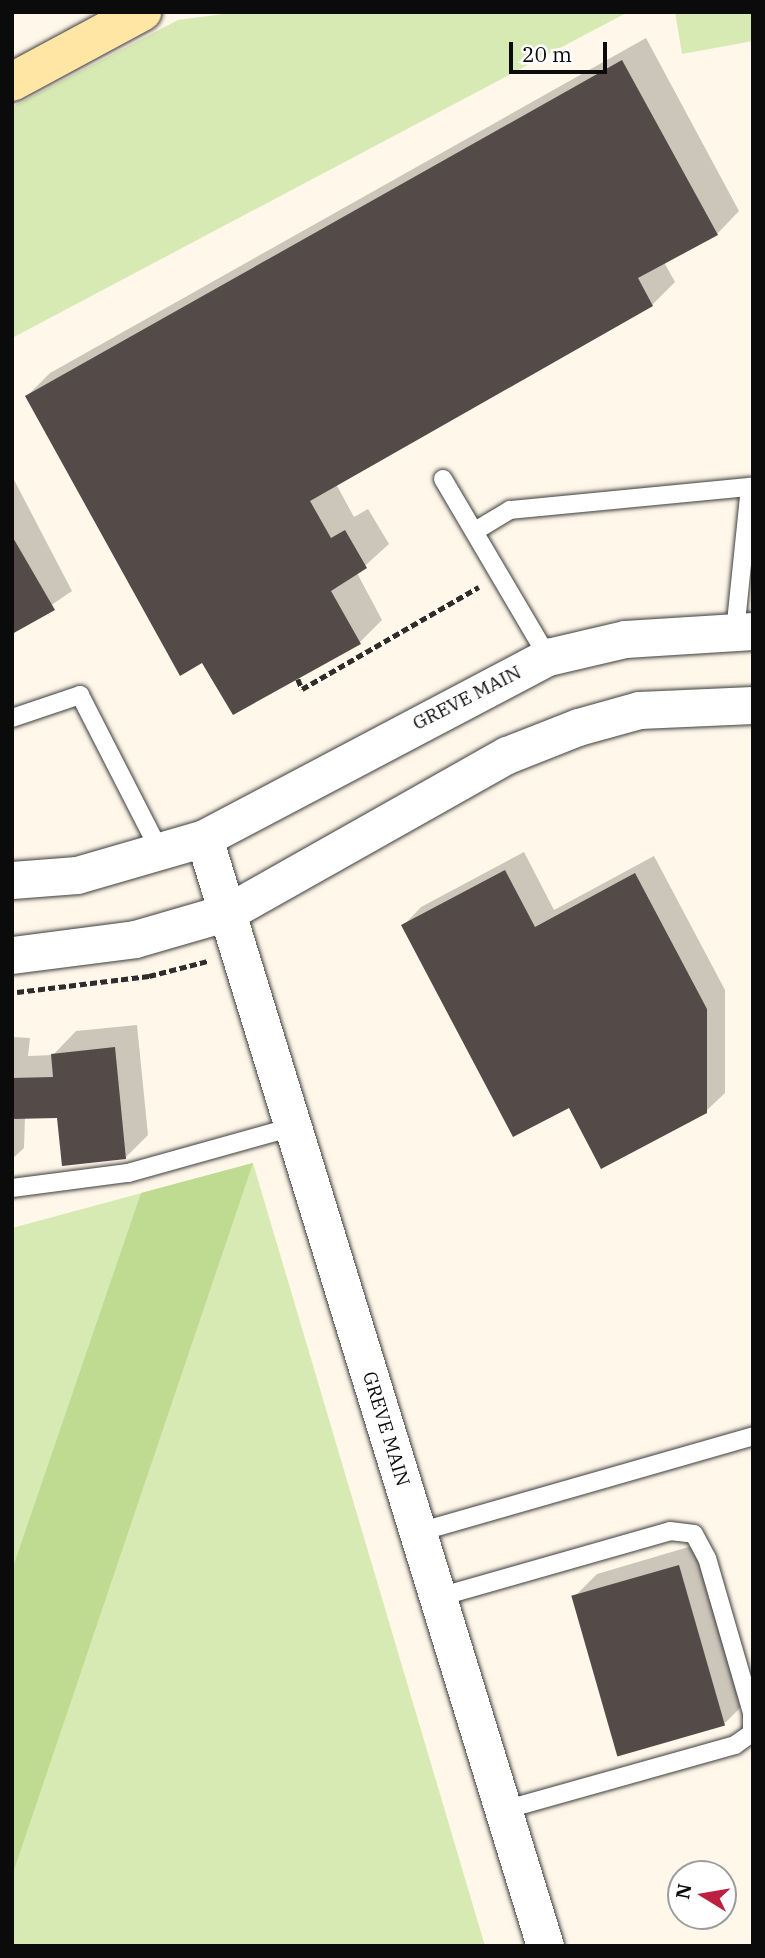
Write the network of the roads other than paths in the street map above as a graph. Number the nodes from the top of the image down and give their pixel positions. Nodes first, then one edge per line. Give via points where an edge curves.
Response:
1 (142, 12) edge
2 (12, 82) edge
3 (443, 479) dead end
4 (475, 531) junction
5 (744, 631) edge
6 (548, 657) junction
7 (753, 705) edge
8 (12, 718) edge
9 (204, 838) junction
10 (162, 855) junction
11 (12, 880) edge
12 (228, 912) junction
13 (12, 955) edge
14 (293, 1127) junction
15 (12, 1188) edge
16 (753, 1436) edge
17 (419, 1532) junction
18 (439, 1597) junction
19 (504, 1810) junction
20 (544, 1946) edge

1 - 2 main road
3 - 4 lane
4 - 5 lane via 510,510 750,487
4 - 6 lane
5 - 6 street, GREVE MAIN via 625,639
6 - 9 street, GREVE MAIN
7 - 12 street via 639,710 578,727 507,755
8 - 10 lane via 80,695
9 - 10 street, GREVE MAIN
9 - 12 street, GREVE MAIN
10 - 11 street, GREVE MAIN via 78,875
12 - 13 street via 135,939
12 - 14 street, GREVE MAIN
14 - 15 lane via 128,1172
14 - 17 street, GREVE MAIN
16 - 17 lane
17 - 18 street, GREVE MAIN
18 - 19 street, GREVE MAIN
18 - 19 lane via 670,1531 694,1534 708,1558 752,1713 752,1733 735,1745
19 - 20 street, GREVE MAIN

